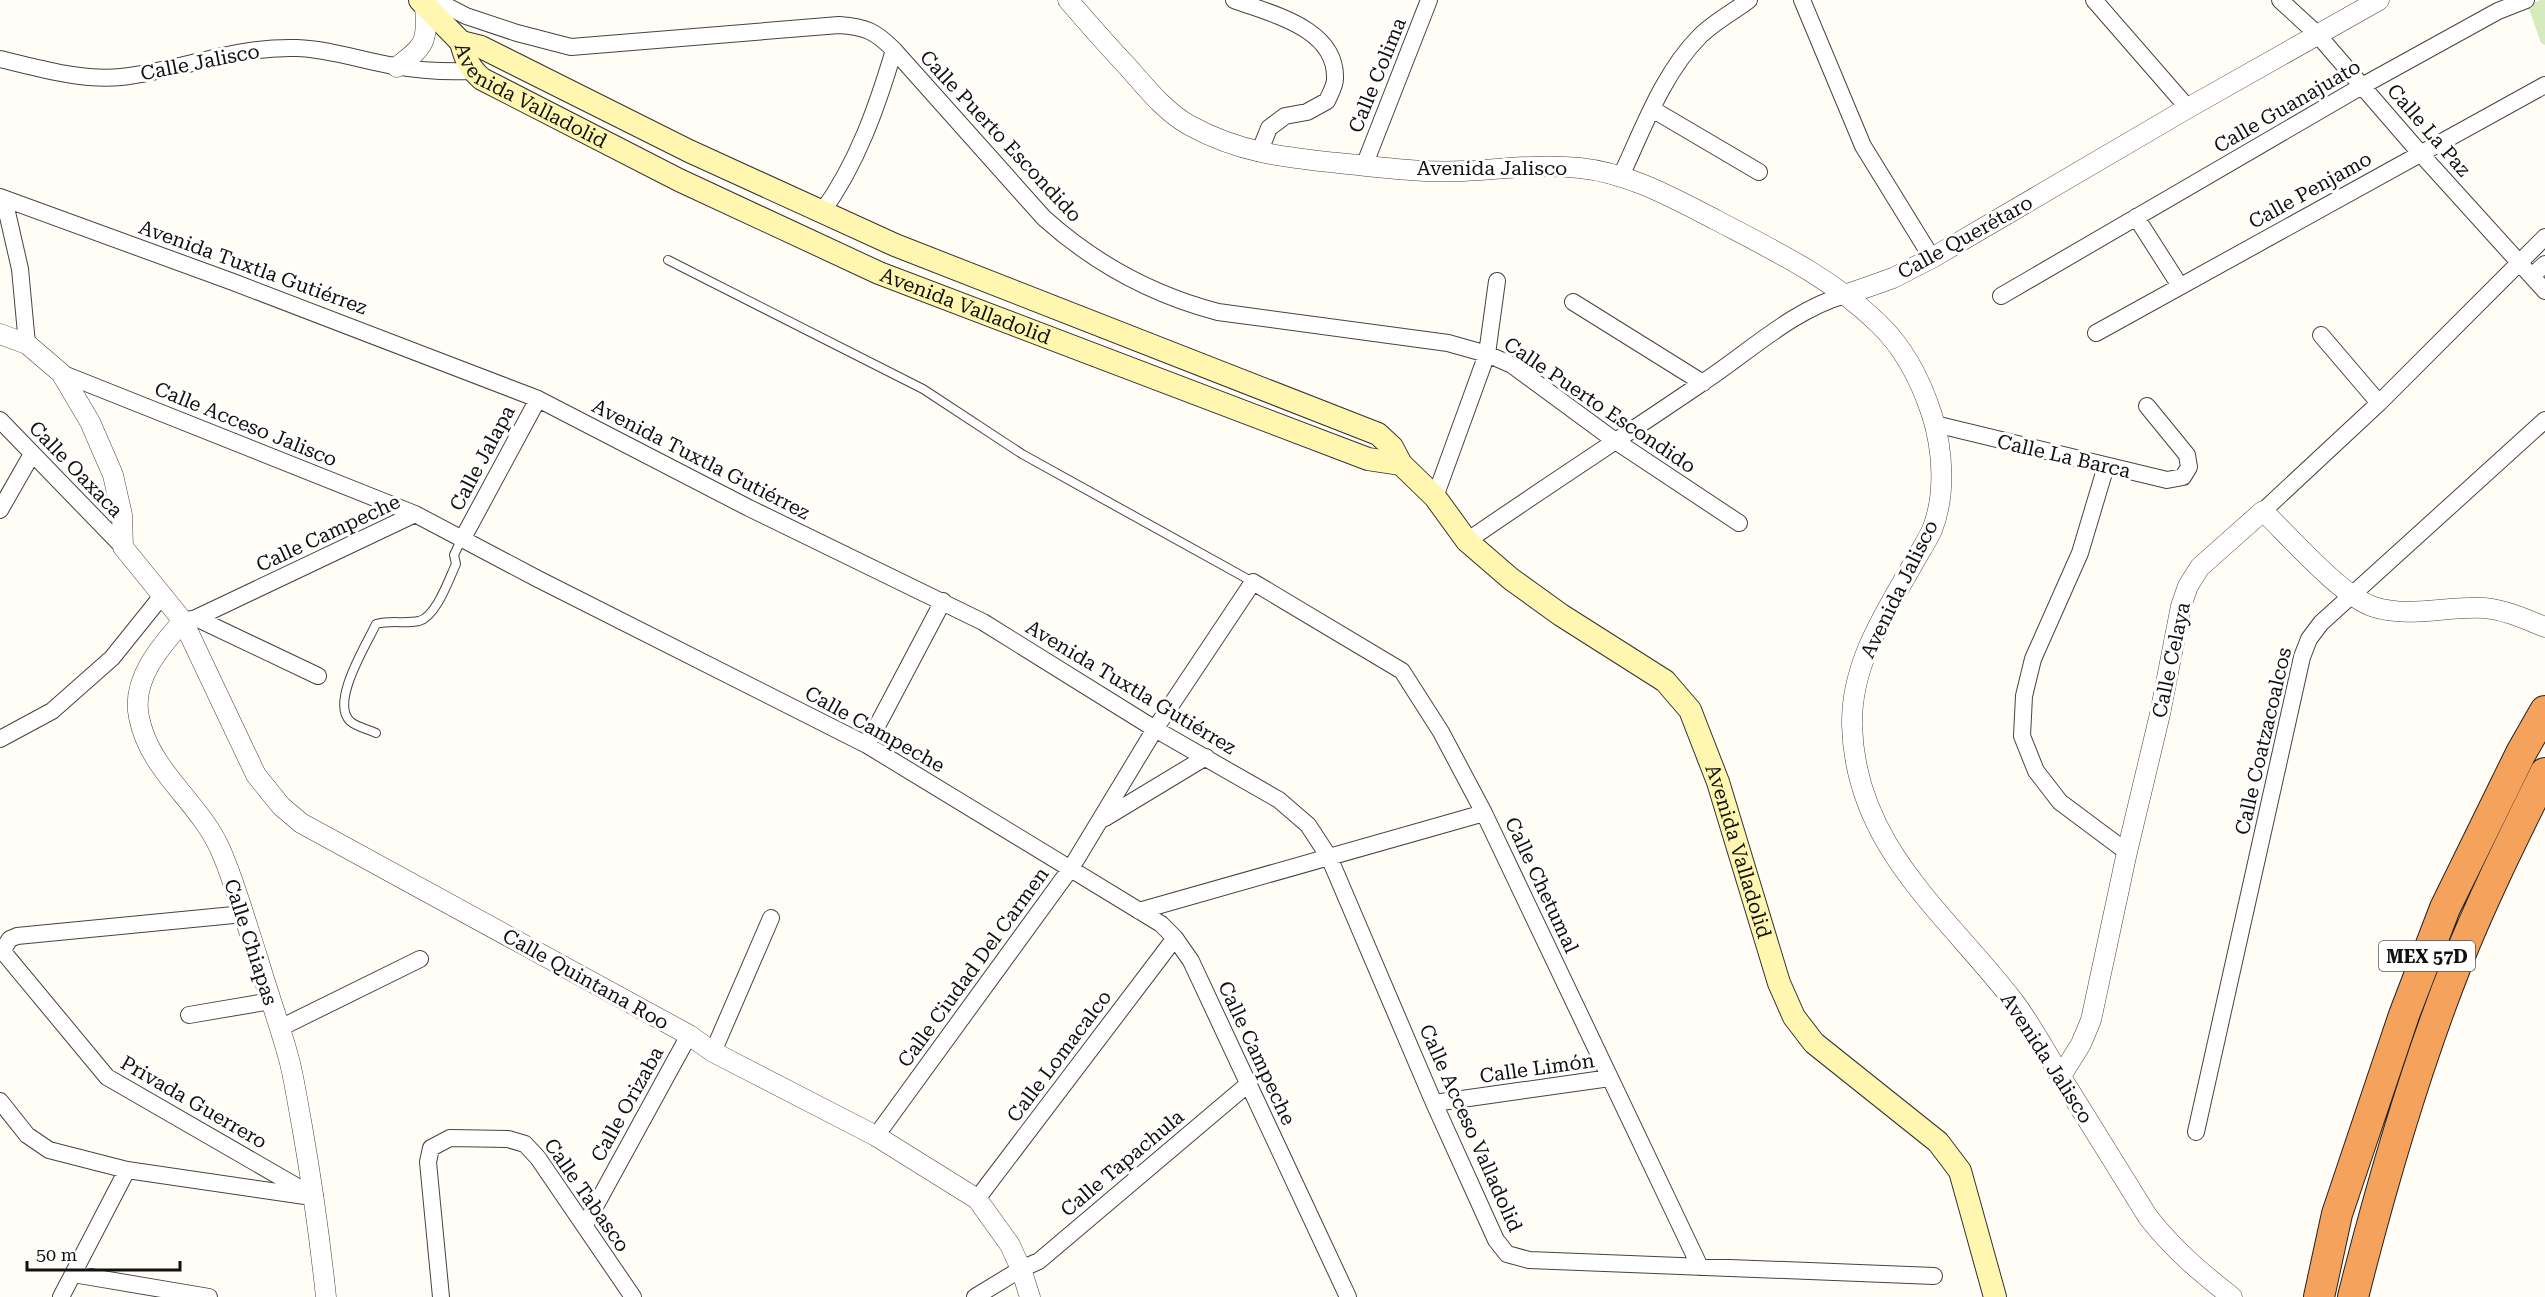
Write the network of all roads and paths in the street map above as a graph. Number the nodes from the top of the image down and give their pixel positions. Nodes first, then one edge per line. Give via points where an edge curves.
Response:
1 (1068, 0) edge
2 (1234, 0) edge
3 (1429, 0) edge
4 (1749, 0) edge
5 (1802, 0) edge
6 (2094, 0) edge
7 (2280, 0) edge
8 (2379, 0) edge
9 (2526, 0) edge
10 (427, 2) edge
11 (2318, 34) junction
12 (461, 42) junction
13 (894, 50) junction
14 (0, 59) edge
15 (397, 67) junction
16 (473, 71) junction
17 (2545, 85) edge
18 (2362, 86) junction
19 (2188, 108) junction
20 (1652, 109) junction
21 (1259, 153) junction
22 (2420, 153) junction
23 (1364, 166) junction
24 (1759, 172) dead end
25 (1621, 176) junction
26 (2, 198) edge
27 (822, 212) junction
28 (2136, 217) junction
29 (2545, 237) edge
30 (1932, 258) junction
31 (668, 260) dead end
32 (2519, 261) junction
33 (2545, 264) edge
34 (2532, 276) junction
35 (1497, 281) dead end
36 (2180, 286) junction
37 (2545, 291) edge
38 (1845, 295) junction
39 (2001, 296) dead end
40 (1573, 302) dead end
41 (2096, 333) dead end
42 (0, 334) edge
43 (2321, 335) dead end
44 (27, 344) junction
45 (1487, 354) junction
46 (61, 373) junction
47 (1704, 383) junction
48 (538, 399) junction
49 (2379, 403) junction
50 (2147, 406) dead end
51 (0, 420) edge
52 (2545, 420) edge
53 (1935, 424) junction
54 (1614, 440) junction
55 (32, 454) junction
56 (1401, 464) junction
57 (2106, 466) junction
58 (1435, 497) junction
59 (0, 510) edge
60 (2263, 511) junction
61 (415, 514) junction
62 (1738, 523) dead end
63 (463, 538) junction
64 (1467, 541) junction
65 (123, 547) junction
66 (1253, 582) junction
67 (161, 597) junction
68 (2352, 597) junction
69 (943, 601) junction
70 (190, 620) junction
71 (2536, 624) edge
72 (318, 676) dead end
73 (2545, 711) edge
74 (1155, 729) junction
75 (376, 733) dead end
76 (0, 739) edge
77 (867, 745) junction
78 (1206, 757) junction
79 (2545, 773) edge
80 (1484, 813) junction
81 (1101, 820) junction
82 (2127, 852) junction
83 (1329, 857) junction
84 (1071, 868) junction
85 (1139, 911) junction
86 (243, 914) junction
87 (771, 918) dead end
88 (1175, 938) junction
89 (3, 940) edge
90 (420, 959) dead end
91 (271, 1001) junction
92 (189, 1015) dead end
93 (280, 1028) junction
94 (689, 1035) junction
95 (713, 1052) junction
96 (2061, 1076) junction
97 (1610, 1078) junction
98 (1247, 1085) junction
99 (0, 1101) edge
100 (1434, 1103) junction
101 (2196, 1132) dead end
102 (876, 1136) junction
103 (127, 1170) junction
104 (315, 1197) junction
105 (977, 1199) junction
106 (585, 1225) junction
107 (1700, 1267) junction
108 (1021, 1269) junction
109 (73, 1274) junction
110 (1934, 1276) dead end
111 (61, 1297) edge
112 (209, 1297) edge
113 (326, 1297) edge
114 (441, 1297) edge
115 (633, 1297) edge
116 (975, 1297) edge
117 (1030, 1297) edge
118 (1348, 1297) edge
119 (1995, 1297) edge
120 (2232, 1297) edge
121 (2319, 1297) edge
122 (2353, 1297) edge

1 - 21 street, Avenida Jalisco via 1155,98 1182,122
2 - 21 street via 1290,21 1313,34 1331,54 1335,80 1327,101 1307,112 1285,116 1269,128
3 - 23 street, Calle Colima
4 - 20 street via 1702,34 1682,56
5 - 30 street via 1863,146
6 - 19 street
7 - 11 street, Calle La Paz
8 - 11 street, Calle Querétaro
9 - 18 street, Calle Guanajuato via 2498,11
10 - 12 main road
10 - 13 street, Calle Puerto Escondido via 571,47 839,25 861,27 879,35
10 - 15 street via 423,44
11 - 18 street, Calle La Paz
11 - 19 street, Calle Querétaro
12 - 16 main road, Avenida Valladolid
12 - 27 main road, Avenida Valladolid via 481,46 689,151
13 - 27 street via 880,99 842,184
13 - 45 street, Calle Puerto Escondido via 1044,218 1097,260 1157,292 1218,312 1448,344
14 - 15 street, Calle Jalisco via 46,70 121,77 243,50 298,48
15 - 16 street, Calle Jalisco
16 - 56 main road, Avenida Valladolid via 679,180 879,273 1368,459
17 - 22 street, Calle Penjamo
18 - 22 street, Calle La Paz
18 - 28 street, Calle Guanajuato
19 - 30 street, Calle Querétaro
20 - 24 street
20 - 25 street
21 - 23 street, Avenida Jalisco
22 - 32 street, Calle La Paz
22 - 36 street, Calle Penjamo
23 - 25 street, Avenida Jalisco via 1434,171 1544,166 1585,168
25 - 38 street, Avenida Jalisco via 1661,192 1795,261
26 - 44 street via 20,269
26 - 48 street, Avenida Tuxtla Gutiérrez
27 - 56 main road, Avenida Valladolid via 895,245 1378,434 1392,447
28 - 36 street
28 - 39 street, Calle Guanajuato
29 - 32 street, Calle Celaya
30 - 38 street, Calle Querétaro via 1893,278
31 - 66 lane via 923,389 1022,454
32 - 34 street, Calle La Paz
32 - 49 street, Calle Celaya
33 - 34 street
34 - 37 street, Calle La Paz
35 - 45 street
36 - 41 street, Calle Penjamo
38 - 47 street, Calle Querétaro via 1805,311
38 - 53 street, Avenida Jalisco via 1902,350 1923,386
40 - 47 street
42 - 44 street
43 - 49 street
44 - 46 street
45 - 54 street, Calle Puerto Escondido via 1512,365
45 - 58 street
46 - 61 street, Calle Acceso Jalisco
46 - 65 street via 90,422 113,475 122,515
47 - 54 street, Calle Querétaro
48 - 63 street, Calle Jalapa
48 - 69 street, Avenida Tuxtla Gutiérrez via 749,508
49 - 60 street, Calle Celaya
50 - 57 street, Calle La Barca via 2187,455 2189,467 2183,477 2167,480
51 - 55 street, Calle Oaxaca
52 - 68 street, Calle Coatzacoalcos
53 - 57 street, Calle La Barca
53 - 96 street, Avenida Jalisco via 1941,476 1939,503 1931,531 1868,643 1856,680 1852,722 1856,767 1868,809 1884,842 2015,1003
54 - 62 street, Calle Puerto Escondido
54 - 64 street, Calle Querétaro
55 - 59 street
55 - 65 street, Calle Oaxaca
56 - 58 main road, Avenida Valladolid
57 - 82 street via 2079,554 2033,659 2024,696 2022,736 2036,771 2060,802
58 - 64 main road, Avenida Valladolid
60 - 68 street
60 - 82 street, Calle Celaya via 2200,567 2188,586
61 - 63 street, Calle Campeche
61 - 70 street, Calle Campeche
63 - 75 lane via 454,555 456,564 432,614 420,621 376,624 344,691 345,714 351,722
63 - 77 street, Calle Campeche
64 - 119 main road, Avenida Valladolid via 1510,579 1665,681 1690,710 1718,782 1779,983 1794,1017 1814,1043 1938,1142 1954,1164 1972,1210
65 - 67 street
66 - 74 street, Calle Ciudad Del Carmen
66 - 80 street via 1402,672 1441,732
67 - 70 street
67 - 76 street via 112,658 52,711
68 - 71 street via 2374,607 2401,610 2504,610
68 - 101 street, Calle Coatzacoalcos via 2321,623 2302,657
69 - 74 street, Avenida Tuxtla Gutiérrez
69 - 77 street
70 - 72 street
70 - 86 street, Calle Chiapas via 159,648 148,668 138,693 138,715 144,739 159,765 220,849
70 - 94 street, Calle Quintana Roo via 256,775 301,823
73 - 121 highway, MEX 57D via 2445,908 2404,1015 2337,1214
74 - 78 street, Avenida Tuxtla Gutiérrez
74 - 81 street, Calle Ciudad Del Carmen
77 - 84 street, Calle Campeche
78 - 81 street
78 - 83 street, Avenida Tuxtla Gutiérrez via 1279,801 1308,825
79 - 122 highway, MEX 57D via 2457,964 2371,1223
80 - 83 street, Calle Chetumal
80 - 97 street, Calle Chetumal
81 - 84 street, Calle Ciudad Del Carmen
82 - 96 street, Calle Celaya via 2091,1020
83 - 85 street, Calle Chetumal
83 - 100 street, Calle Acceso Valladolid
84 - 85 street, Calle Campeche
84 - 102 street, Calle Ciudad Del Carmen
85 - 88 street, Calle Campeche
86 - 89 street, Privada Guerrero
86 - 91 street, Calle Chiapas
87 - 95 street
88 - 98 street, Calle Campeche via 1191,961
88 - 105 street, Calle Lomacalco
89 - 104 street, Privada Guerrero via 5,954 107,1077
90 - 93 street
91 - 92 street
91 - 93 street, Calle Chiapas
93 - 104 street, Calle Chiapas
94 - 95 street, Calle Quintana Roo
94 - 106 street, Calle Orizaba
95 - 102 street, Calle Quintana Roo
96 - 120 street, Avenida Jalisco via 2148,1217 2187,1262
97 - 100 street, Calle Limón
97 - 107 street, Calle Chetumal
98 - 108 street, Calle Tapachula via 1039,1261
98 - 118 street, Calle Campeche
99 - 103 street via 27,1135 49,1150
100 - 107 street, Calle Acceso Valladolid via 1496,1240 1507,1254 1529,1260
102 - 105 street, Calle Quintana Roo
103 - 104 street
103 - 109 street
104 - 113 street, Calle Chiapas
105 - 108 street, Calle Quintana Roo via 1010,1245
106 - 114 street, Calle Tabasco via 525,1144 508,1139 450,1138 431,1148 428,1162
106 - 115 street, Calle Tabasco
107 - 110 street, Calle Acceso Valladolid
108 - 116 street, Calle Tapachula
108 - 117 street, Calle Quintana Roo
109 - 111 street
109 - 112 street

